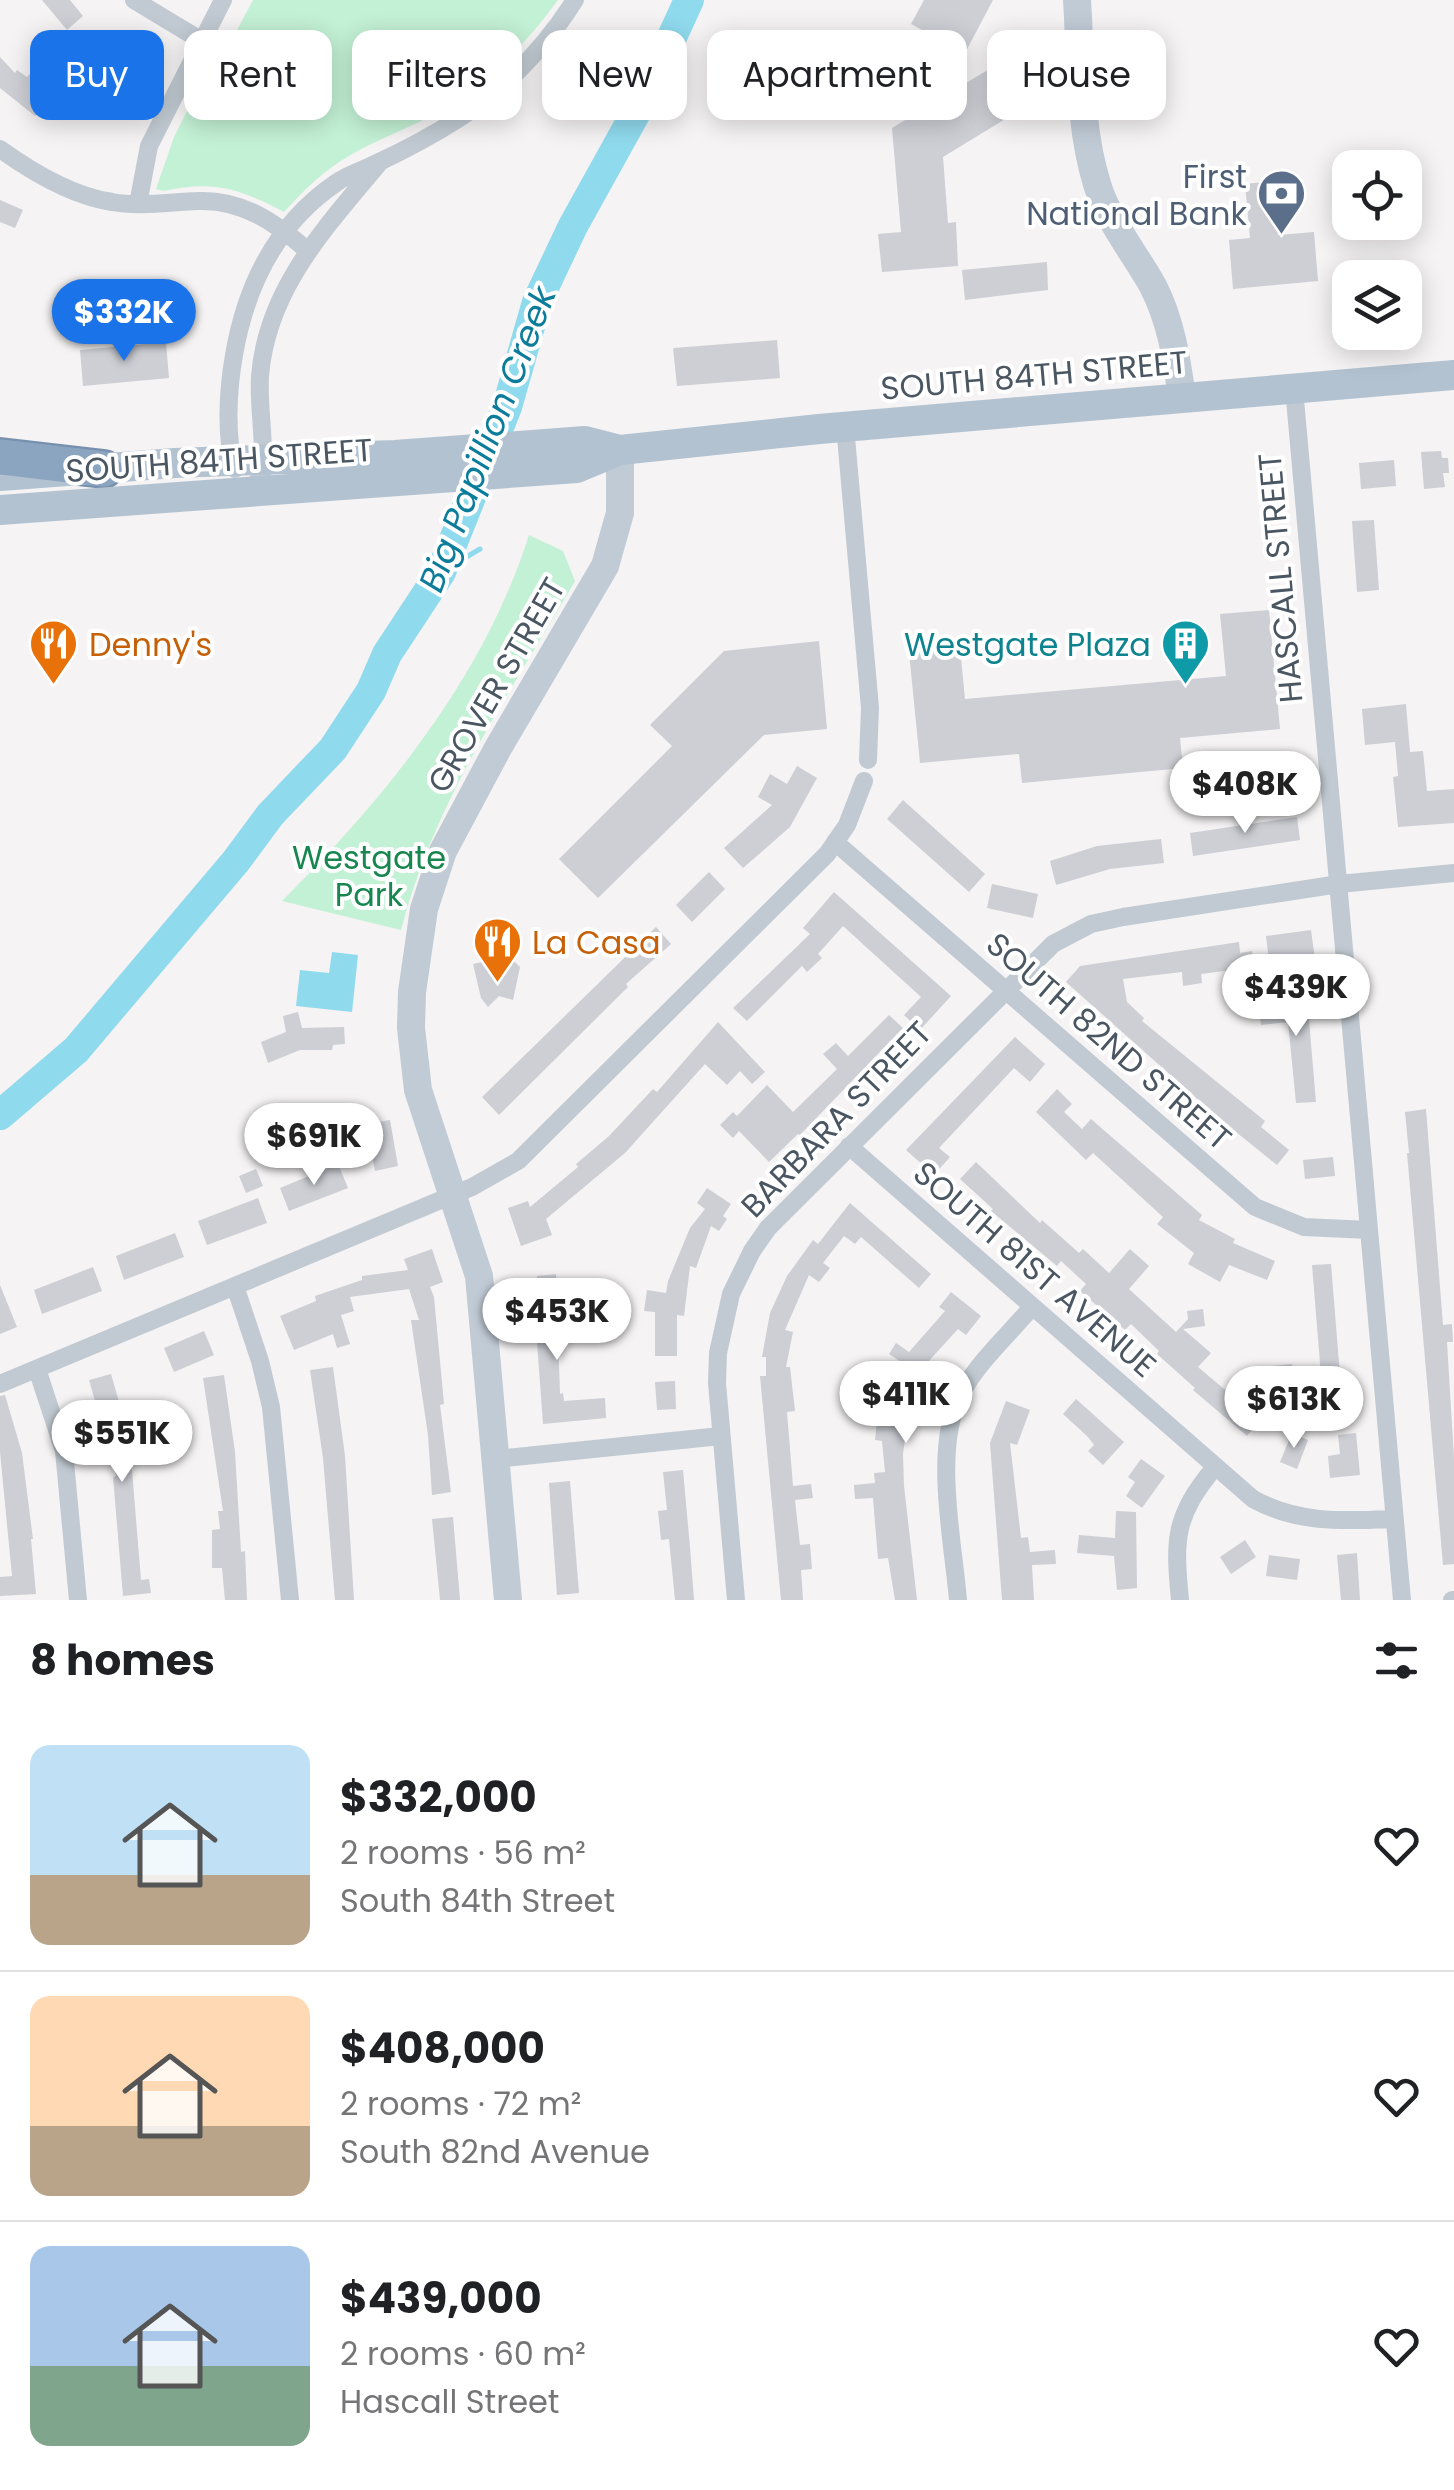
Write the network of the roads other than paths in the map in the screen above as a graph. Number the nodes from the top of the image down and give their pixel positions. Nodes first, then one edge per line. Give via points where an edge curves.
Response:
1 (134, 0) edge
2 (223, 0) edge
3 (575, 0) edge
4 (1076, 0) edge
5 (184, 30) edge
6 (208, 30) edge
7 (184, 77) edge
8 (0, 149) edge
9 (380, 162) junction
10 (138, 204) junction
11 (284, 230) junction
12 (308, 251) junction
13 (1454, 375) edge
14 (1294, 388) junction
15 (1182, 398) junction
16 (845, 426) junction
17 (620, 450) junction
18 (0, 457) edge
19 (264, 460) junction
20 (233, 462) junction
21 (104, 468) junction
22 (390, 470) junction
23 (0, 476) edge
24 (249, 493) junction
25 (0, 510) edge
26 (868, 760) dead end
27 (864, 780) dead end
28 (835, 842) junction
29 (1454, 874) edge
30 (1339, 884) junction
31 (1005, 989) junction
32 (849, 1146) junction
33 (452, 1195) junction
34 (1369, 1230) junction
35 (235, 1286) junction
36 (1032, 1308) junction
37 (37, 1369) junction
38 (0, 1384) edge
39 (721, 1436) junction
40 (495, 1459) junction
41 (1214, 1468) junction
42 (1394, 1518) junction
43 (78, 1600) edge
44 (290, 1600) edge
45 (508, 1600) edge
46 (736, 1600) edge
47 (958, 1600) edge
48 (1180, 1600) edge
49 (1402, 1600) edge

1 - 5 street
2 - 6 street
3 - 9 street via 517,72 482,102
4 - 15 street via 1097,184 1162,306
7 - 10 street via 149,146
8 - 10 street via 64,186
9 - 11 street via 339,180
9 - 12 street
10 - 11 street via 228,203
11 - 12 street
11 - 20 street via 264,259 239,325 232,368
12 - 19 street via 282,295 264,349
13 - 14 main road, SOUTH 84TH STREET
14 - 15 main road, SOUTH 84TH STREET
14 - 30 street, HASCALL STREET
15 - 16 main road, SOUTH 84TH STREET
16 - 17 main road, SOUTH 84TH STREET
16 - 26 street via 870,708
17 - 22 main road, SOUTH 84TH STREET
17 - 33 street, GROVER STREET via 620,513 606,566 463,810 424,909 412,992 414,1062 424,1118
18 - 21 highway
19 - 20 main road, SOUTH 84TH STREET
19 - 22 main road, SOUTH 84TH STREET
19 - 24 street via 262,477
20 - 21 main road, SOUTH 84TH STREET
20 - 24 street
21 - 23 main road, SOUTH 84TH STREET
22 - 24 main road, SOUTH 84TH STREET
24 - 25 main road, SOUTH 84TH STREET
27 - 28 street
28 - 31 street, SOUTH 82ND STREET
28 - 33 street via 534,1148
29 - 30 street, BARBARA STREET
30 - 31 street, BARBARA STREET via 1091,924 1053,944
30 - 34 street, HASCALL STREET
31 - 32 street, BARBARA STREET
31 - 34 street, SOUTH 82ND STREET via 1255,1207 1304,1227
32 - 36 street, SOUTH 81ST AVENUE
32 - 39 street, BARBARA STREET via 768,1228 738,1276 718,1353
33 - 35 street
33 - 40 street, GROVER STREET via 479,1276
34 - 42 street, HASCALL STREET
35 - 37 street
35 - 44 street via 271,1407
36 - 41 street, SOUTH 81ST AVENUE
36 - 47 street via 971,1378 952,1416 946,1455
37 - 38 street
37 - 43 street via 64,1451
39 - 40 street
39 - 46 street, BARBARA STREET
40 - 45 street, GROVER STREET
41 - 42 street, SOUTH 81ST AVENUE via 1252,1498 1289,1515 1329,1522
41 - 48 street via 1179,1524
42 - 49 street, HASCALL STREET

